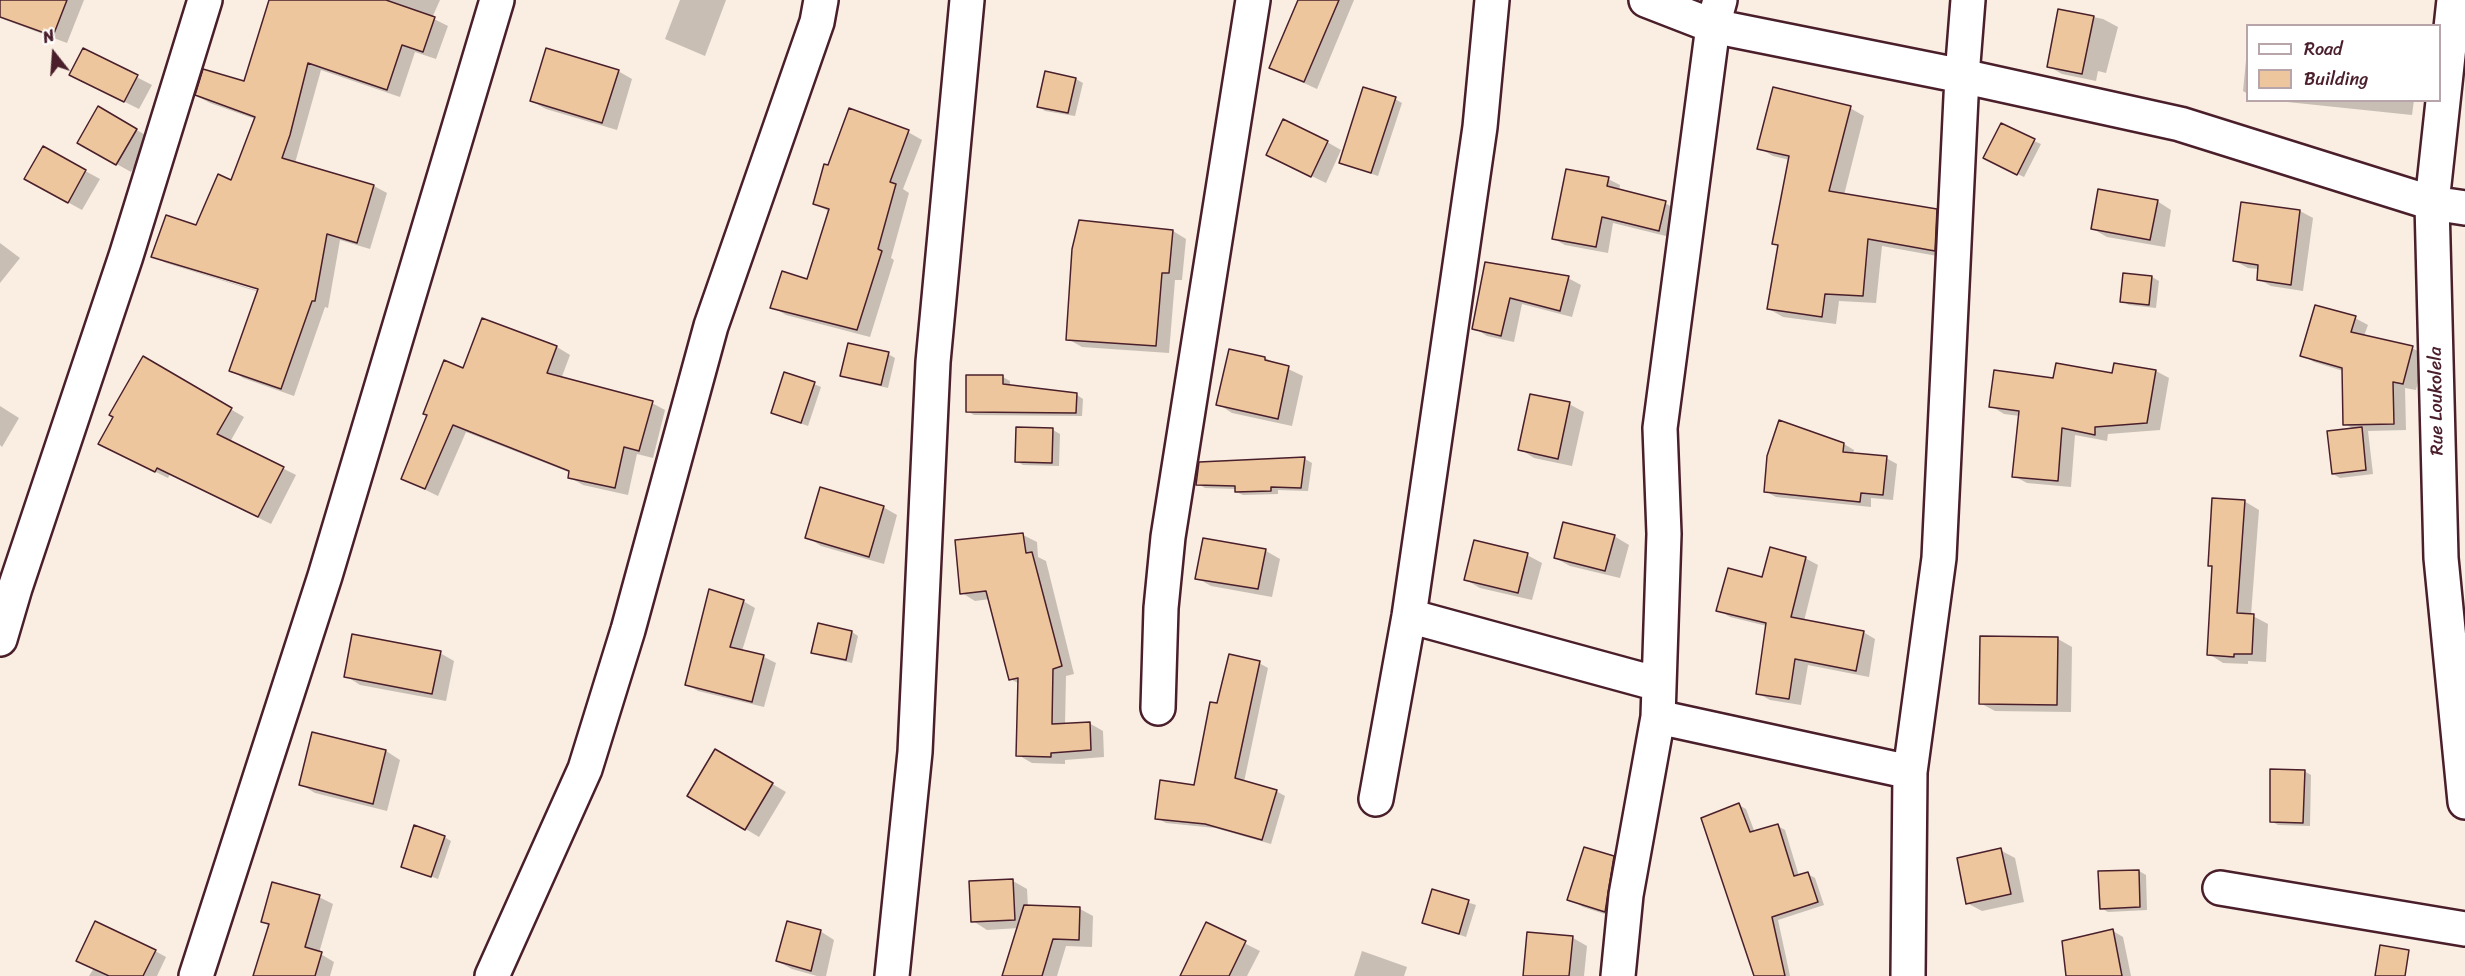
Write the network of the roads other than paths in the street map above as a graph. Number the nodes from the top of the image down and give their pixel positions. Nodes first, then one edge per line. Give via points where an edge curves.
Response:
1 (205, 0) edge
2 (497, 0) edge
3 (821, 0) edge
4 (967, 0) edge
5 (1253, 0) edge
6 (1492, 0) edge
7 (1646, 0) edge
8 (1968, 0) edge
9 (2454, 0) edge
10 (1717, 13) edge
11 (1962, 76) junction
12 (2432, 203) junction
13 (2465, 208) edge
14 (1408, 616) junction
15 (0, 639) edge
16 (1659, 684) junction
17 (1158, 708) dead end
18 (1658, 717) junction
19 (1910, 772) junction
20 (1376, 799) dead end
21 (2465, 802) edge
22 (2220, 888) dead end
23 (2465, 928) edge
24 (196, 976) edge
25 (492, 976) edge
26 (892, 976) edge
27 (1618, 976) edge
28 (1908, 976) edge

1 - 15 street
2 - 24 street via 325,576
3 - 25 street via 817,22 711,326 628,630 585,769
4 - 26 street via 933,362 915,752
5 - 17 street via 1168,537
6 - 14 street via 1480,128
7 - 10 street
8 - 11 street
9 - 12 street, Rue Loukolela
10 - 11 street
10 - 16 street via 1660,428 1664,534
11 - 12 street via 2180,124
11 - 19 street via 1939,558
12 - 13 street
12 - 21 street, Rue Loukolela via 2441,558
14 - 16 street
14 - 20 street
16 - 18 street
18 - 19 street
18 - 27 street via 1626,895
19 - 28 street
22 - 23 street

